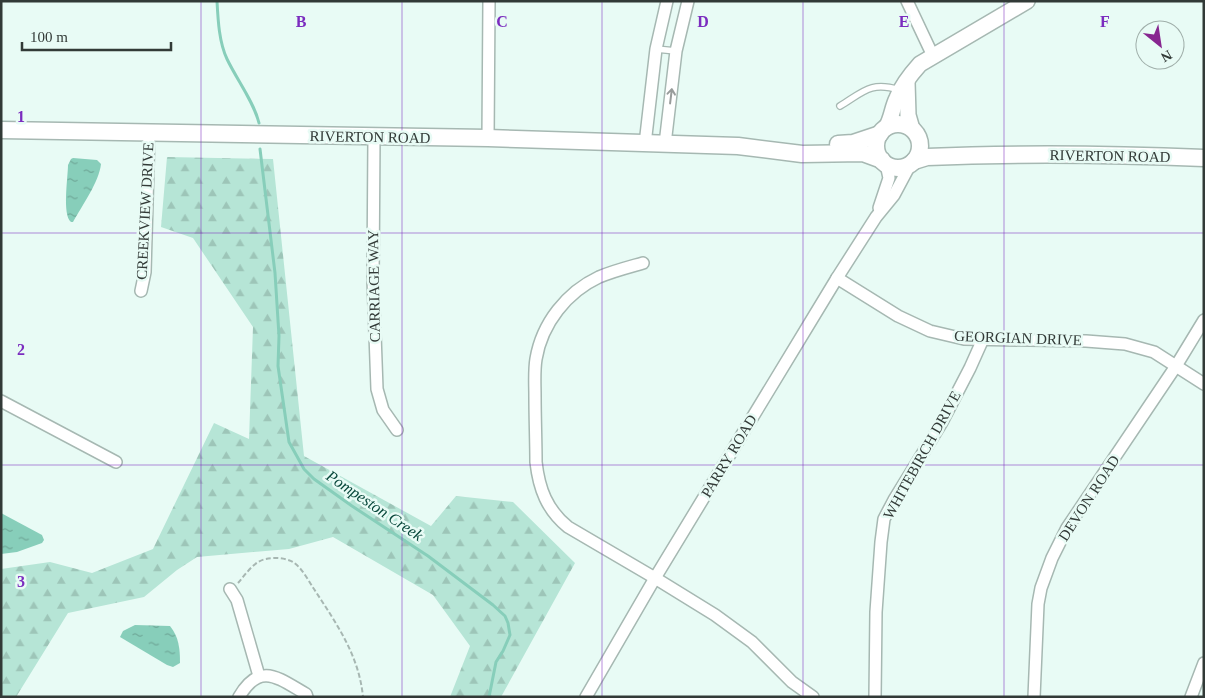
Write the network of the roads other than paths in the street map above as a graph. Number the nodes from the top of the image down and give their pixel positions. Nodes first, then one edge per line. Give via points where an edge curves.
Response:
1 (489, 1) edge
2 (667, 1) edge
3 (688, 1) edge
4 (907, 1) edge
5 (1027, 1) edge
6 (656, 48) junction
7 (676, 51) junction
8 (933, 56) junction
9 (904, 86) junction
10 (840, 106) dead end
11 (1, 130) edge
12 (883, 131) junction
13 (149, 132) junction
14 (916, 133) junction
15 (374, 137) junction
16 (488, 138) junction
17 (645, 144) junction
18 (665, 144) junction
19 (738, 146) junction
20 (1017, 154) junction
21 (1204, 158) edge
22 (884, 162) junction
23 (912, 163) junction
24 (876, 217) junction
25 (643, 263) dead end
26 (838, 278) junction
27 (141, 291) dead end
28 (1204, 320) edge
29 (983, 339) junction
30 (1176, 366) junction
31 (1204, 384) edge
32 (1, 401) edge
33 (397, 430) dead end
34 (116, 462) dead end
35 (655, 578) junction
36 (230, 589) road end
37 (1204, 663) edge
38 (259, 676) junction
39 (239, 697) edge
40 (307, 697) edge
41 (586, 697) edge
42 (813, 697) edge
43 (875, 697) edge
44 (1034, 697) edge
45 (1191, 697) edge

1 - 16 street
2 - 6 street
3 - 7 street
4 - 8 street
5 - 8 street
6 - 7 lane
6 - 17 street
18 -> 7 street
8 - 9 street via 920,64
9 - 10 lane via 878,86
9 - 12 street
9 - 14 street via 908,114
11 - 13 main road, RIVERTON ROAD
12 - 14 main road via 900,124
12 - 19 main road, RIVERTON ROAD via 853,143
12 - 22 main road via 876,147
13 - 15 main road, RIVERTON ROAD
13 - 27 street, CREEKVIEW DRIVE via 145,272
14 - 20 main road, RIVERTON ROAD via 938,146
14 - 23 main road via 920,149
15 - 16 main road, RIVERTON ROAD
15 - 33 street, CARRIAGE WAY via 373,278 377,389 383,410
16 - 17 main road, RIVERTON ROAD
17 - 18 main road, RIVERTON ROAD
18 - 19 main road, RIVERTON ROAD
19 - 22 main road, RIVERTON ROAD via 802,154 863,153
20 - 21 main road, RIVERTON ROAD
20 - 23 main road, RIVERTON ROAD via 927,157
22 - 23 main road via 896,168
22 - 24 street, PARRY ROAD via 889,178
23 - 24 street, PARRY ROAD via 894,195
24 - 26 street, PARRY ROAD
25 - 35 street via 610,272 584,285 552,318 536,358 536,462 545,500 559,520
26 - 29 street, GEORGIAN DRIVE via 898,316 930,331 964,339
26 - 35 street, PARRY ROAD
28 - 30 street, DEVON ROAD
29 - 30 street, GEORGIAN DRIVE via 1125,344 1154,352
29 - 43 street, WHITEBIRCH DRIVE via 942,422 884,519 876,612
30 - 31 street, GEORGIAN DRIVE
30 - 44 street, DEVON ROAD via 1067,528 1052,558 1038,604
32 - 34 street
35 - 41 street, PARRY ROAD
35 - 42 street via 752,642 792,682
36 - 38 street via 237,600
37 - 45 street
38 - 39 street
38 - 40 street via 274,676

